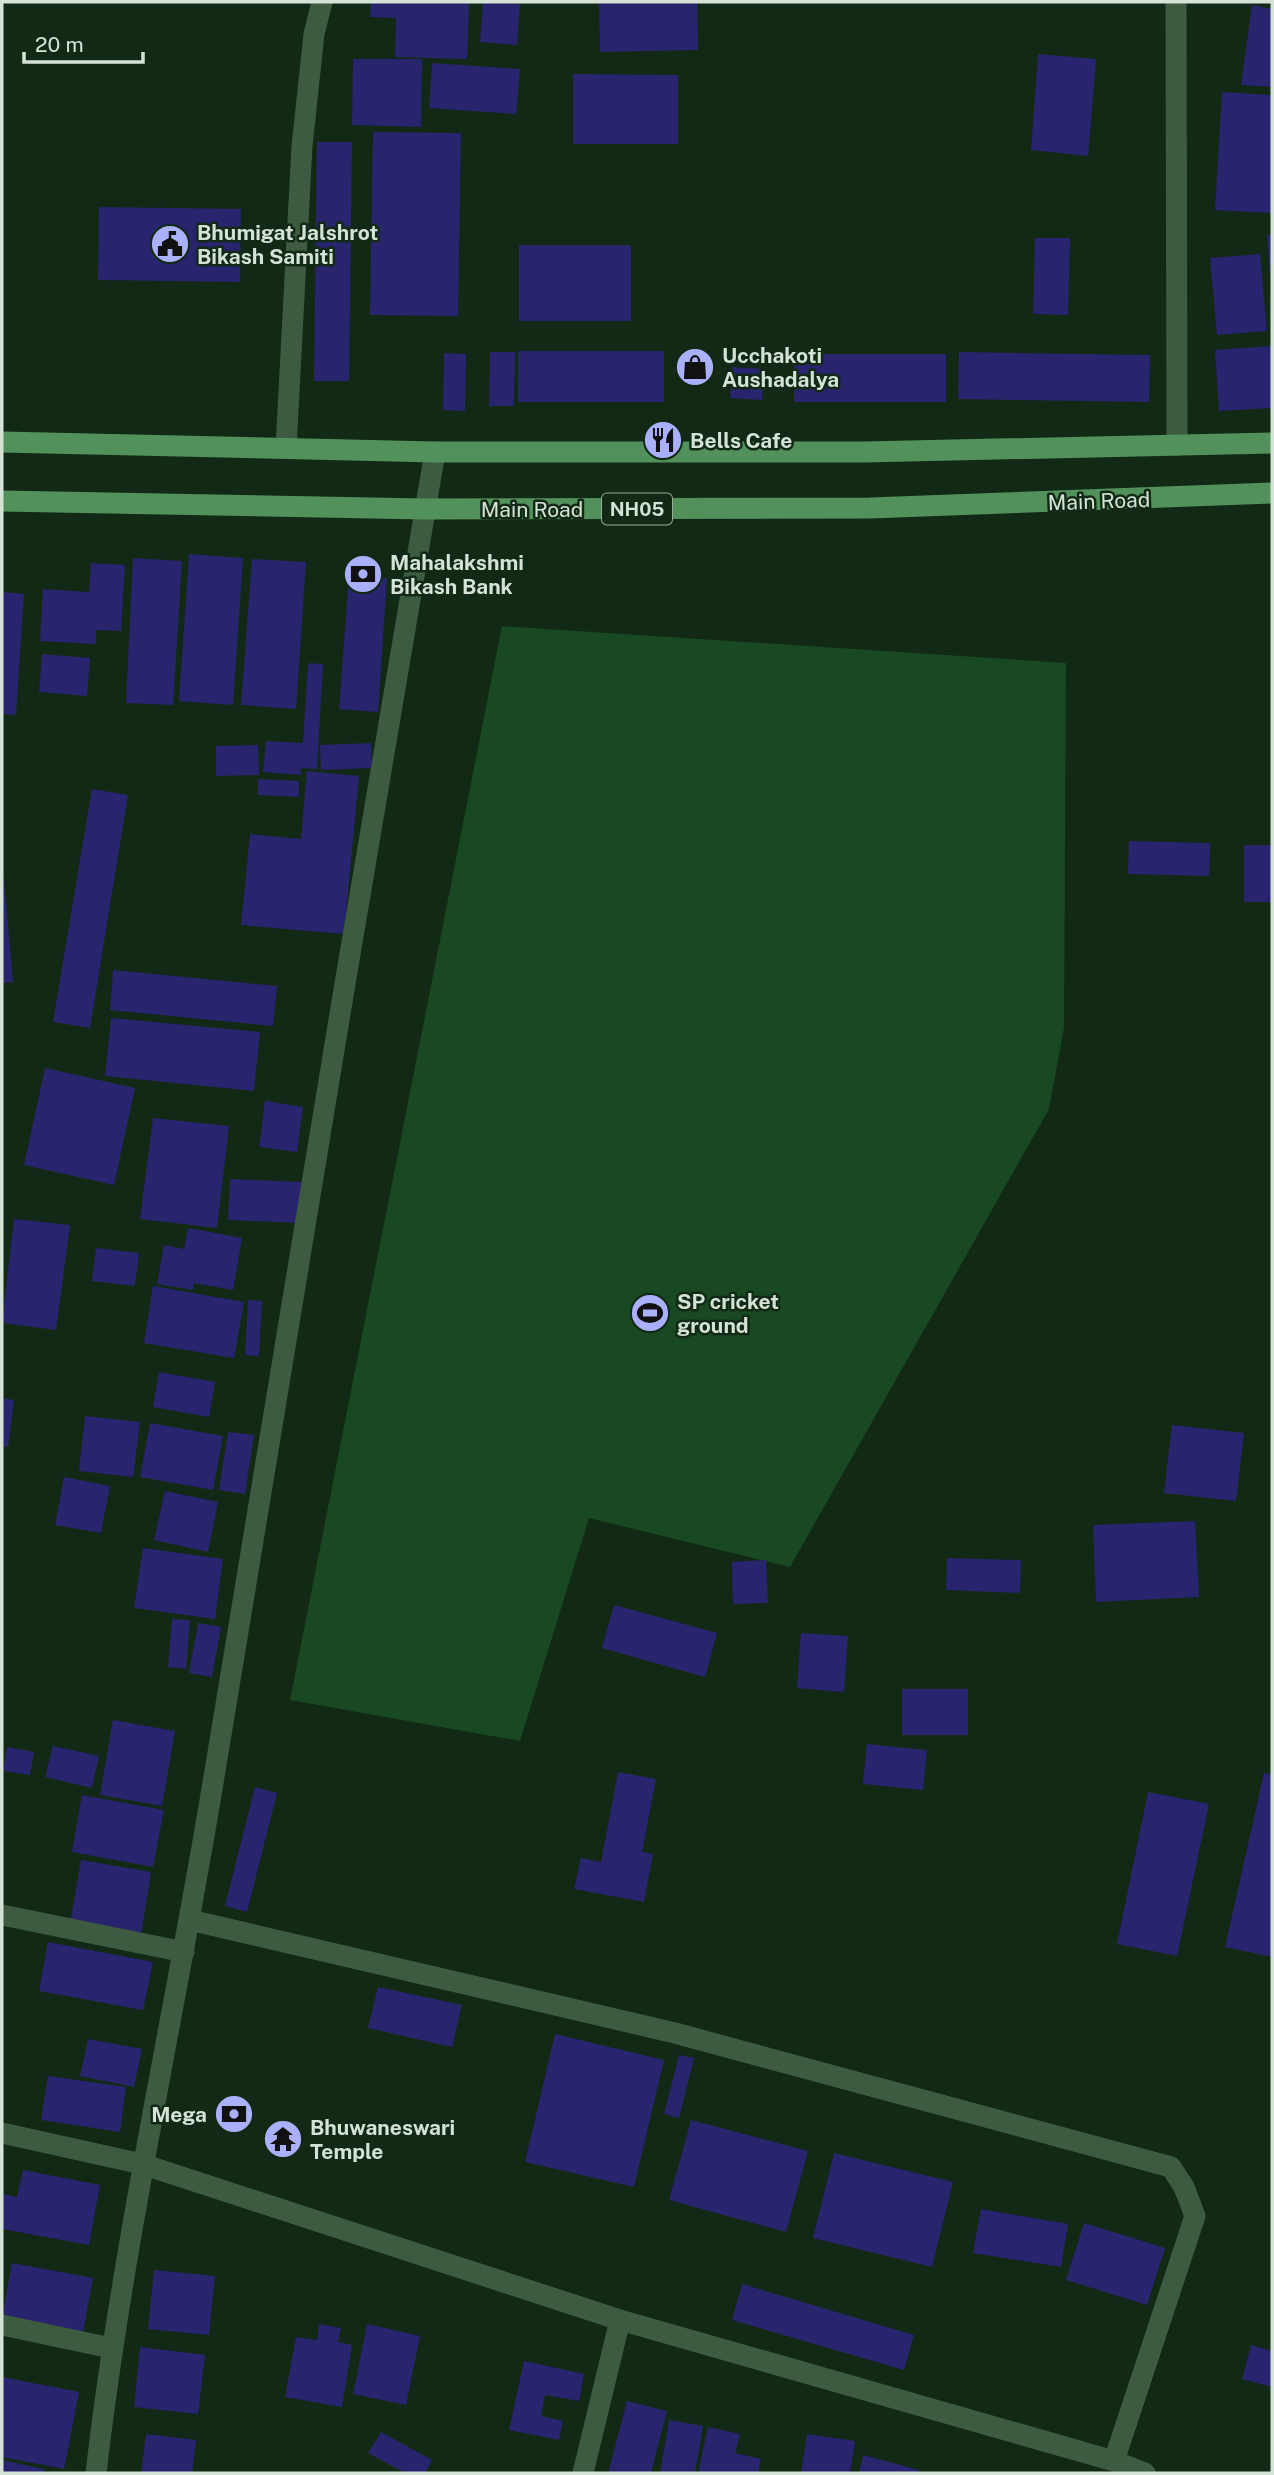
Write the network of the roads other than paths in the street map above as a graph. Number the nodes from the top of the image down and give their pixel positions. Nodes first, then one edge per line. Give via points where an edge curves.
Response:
1 (322, 2) edge
2 (1176, 2) edge
3 (2, 442) edge
4 (1272, 443) edge
5 (1177, 445) junction
6 (286, 449) junction
7 (435, 452) junction
8 (1272, 493) edge
9 (2, 501) edge
10 (425, 509) junction
11 (2, 1915) edge
12 (190, 1920) junction
13 (184, 1952) junction
14 (2, 2133) edge
15 (142, 2164) junction
16 (620, 2320) junction
17 (2, 2325) edge
18 (111, 2348) junction
19 (1114, 2461) junction
20 (96, 2473) edge
21 (583, 2473) edge
22 (1145, 2473) edge

1 - 6 street via 314,34 302,146
2 - 5 street
3 - 6 main road
4 - 5 main road
5 - 7 main road via 851,452
6 - 7 main road
7 - 10 street
8 - 10 main road, Main Road / NH05 via 870,508
9 - 10 main road, Main Road / NH05
10 - 12 street
11 - 13 street
12 - 13 street
12 - 19 street via 676,2033 1171,2167 1195,2216
13 - 15 street
14 - 15 street
15 - 16 street
15 - 18 street
16 - 19 street
16 - 21 street
17 - 18 street
18 - 20 street
19 - 22 street

